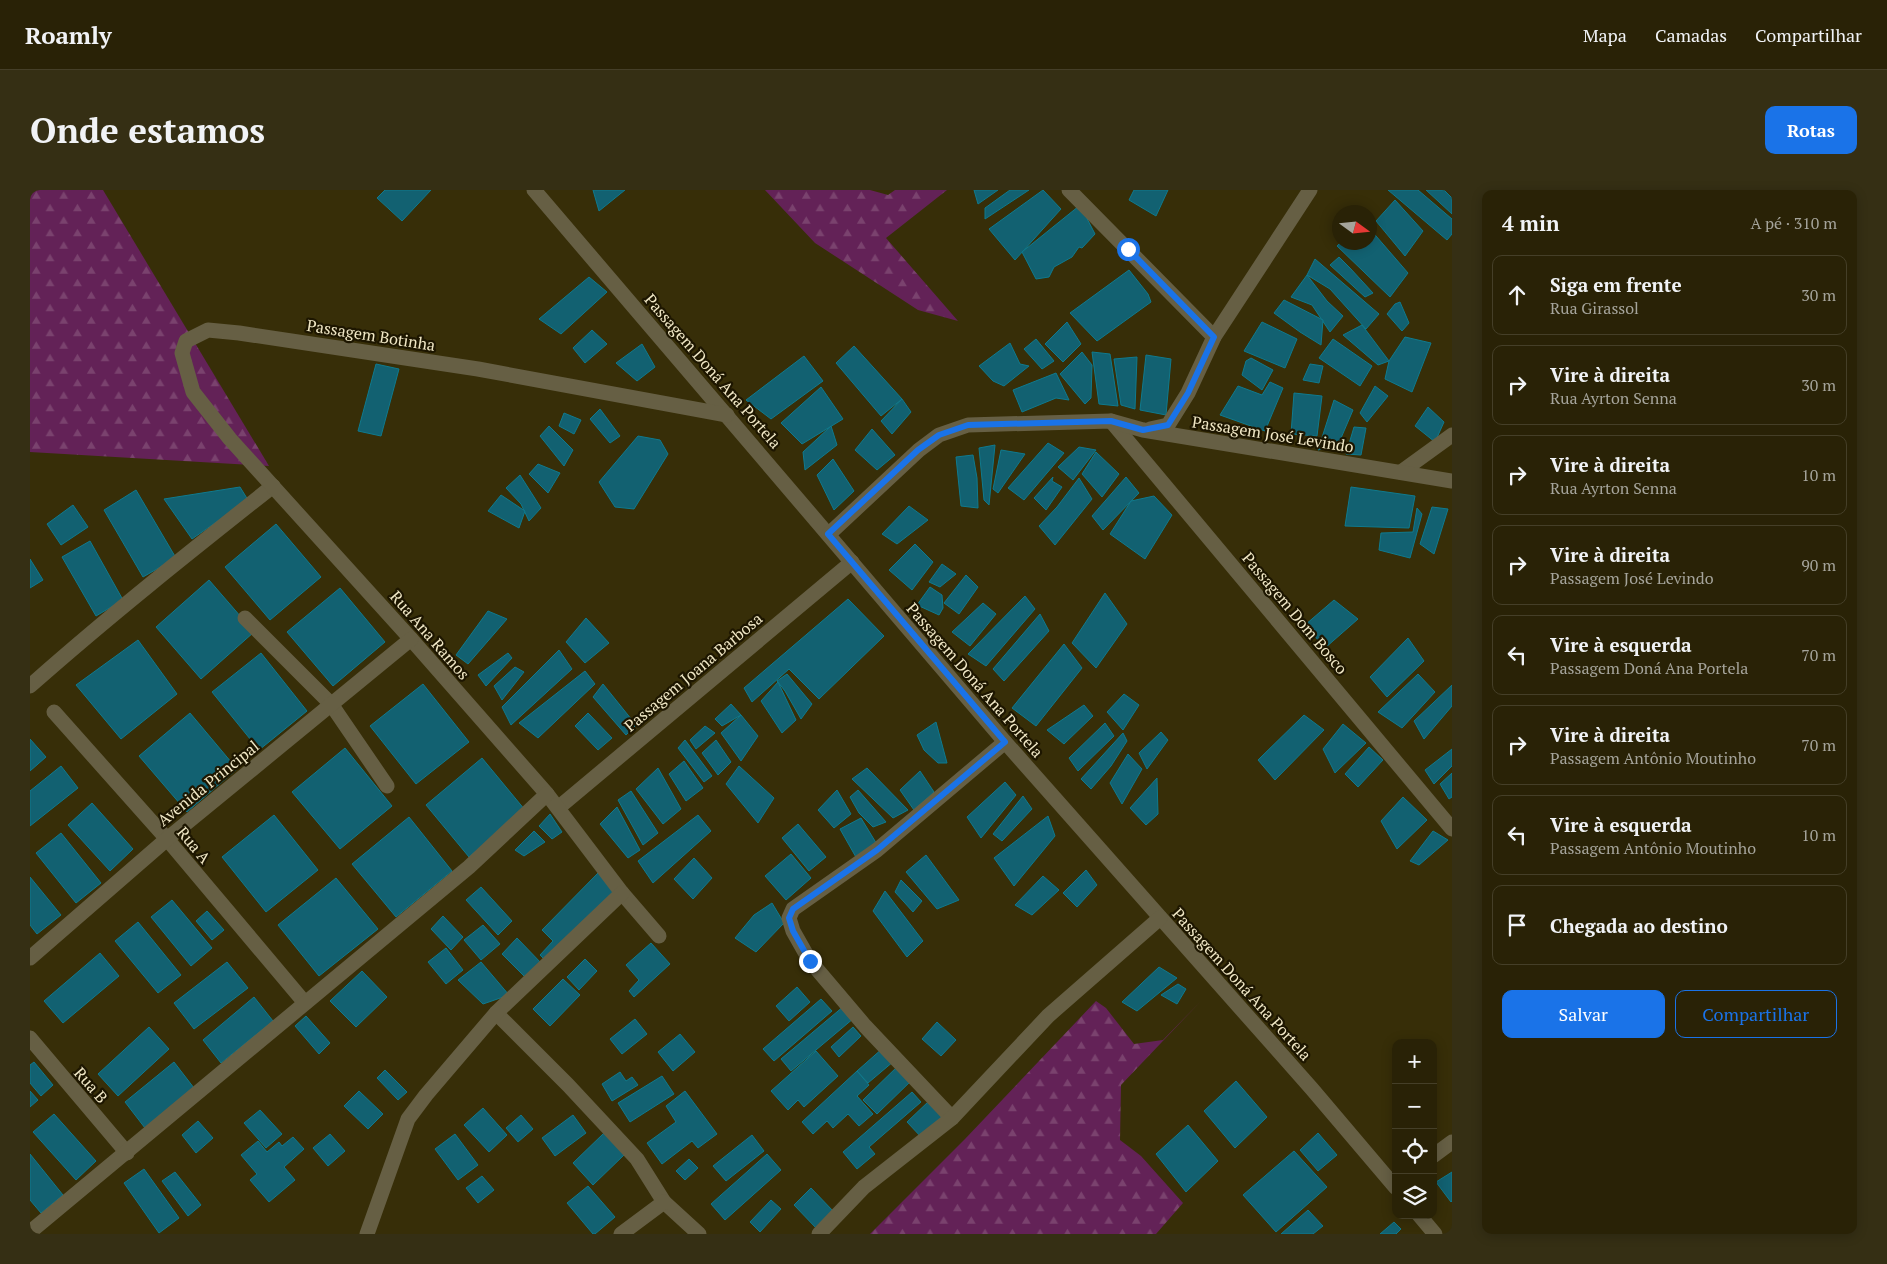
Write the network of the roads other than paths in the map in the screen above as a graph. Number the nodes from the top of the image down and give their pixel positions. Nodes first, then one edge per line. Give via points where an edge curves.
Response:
1 (534, 190) edge
2 (1070, 190) edge
3 (1310, 190) edge
4 (1214, 337) junction
5 (727, 415) junction
6 (1111, 421) junction
7 (1143, 430) junction
8 (1452, 436) edge
9 (1400, 472) junction
10 (1452, 481) edge
11 (273, 486) junction
12 (828, 534) junction
13 (852, 562) junction
14 (245, 618) dead end
15 (411, 639) junction
16 (30, 686) edge
17 (331, 704) junction
18 (54, 712) dead end
19 (1005, 742) junction
20 (387, 786) dead end
21 (547, 794) junction
22 (558, 808) junction
23 (1452, 829) edge
24 (167, 839) junction
25 (622, 893) junction
26 (1160, 918) junction
27 (659, 936) dead end
28 (30, 958) edge
29 (305, 1002) junction
30 (496, 1013) junction
31 (30, 1038) edge
32 (952, 1118) junction
33 (1452, 1142) edge
34 (127, 1153) junction
35 (1437, 1153) edge
36 (1392, 1183) edge
37 (664, 1202) junction
38 (1422, 1219) edge
39 (30, 1232) edge
40 (367, 1234) edge
41 (621, 1234) edge
42 (698, 1234) edge
43 (819, 1234) edge
44 (1435, 1234) edge

1 - 5 street, Passagem Doná Ana Portela
2 - 4 street
3 - 4 street
4 - 7 street via 1188,393 1168,425
5 - 11 street, Passagem Botinha via 478,369 239,333 208,330 186,341 182,352 193,392
5 - 12 street, Passagem Doná Ana Portela
6 - 7 street, Passagem José Levindo
6 - 12 street, Passagem José Levindo via 968,425 939,435 918,450
6 - 23 street, Passagem Dom Bosco
7 - 9 street, Passagem José Levindo
8 - 9 street
9 - 10 street, Passagem José Levindo
11 - 15 street, Rua Ana Ramos
11 - 16 street
12 - 13 street, Passagem Doná Ana Portela
13 - 19 street, Passagem Doná Ana Portela
13 - 22 street, Passagem Joana Barbosa
14 - 17 street
15 - 17 street, Avenida Principal
15 - 21 street, Rua Ana Ramos
17 - 20 street
17 - 24 street, Avenida Principal
18 - 24 street, Rua A
19 - 26 street, Passagem Doná Ana Portela
19 - 32 street via 877,850 793,909 789,918 810,961 865,1026
21 - 22 street, Rua Ana Ramos
21 - 29 street via 469,867
22 - 25 street, Rua Ana Ramos
24 - 28 street, Avenida Principal
24 - 29 street, Rua A
25 - 27 street, Rua Ana Ramos
25 - 30 street
26 - 32 street via 1048,1016
26 - 36 street, Passagem Doná Ana Portela
29 - 34 street
30 - 37 street via 637,1159
30 - 40 street via 408,1119
31 - 34 street, Rua B
32 - 43 street via 864,1187
33 - 35 street
34 - 39 street
37 - 41 street
37 - 42 street
38 - 44 street

